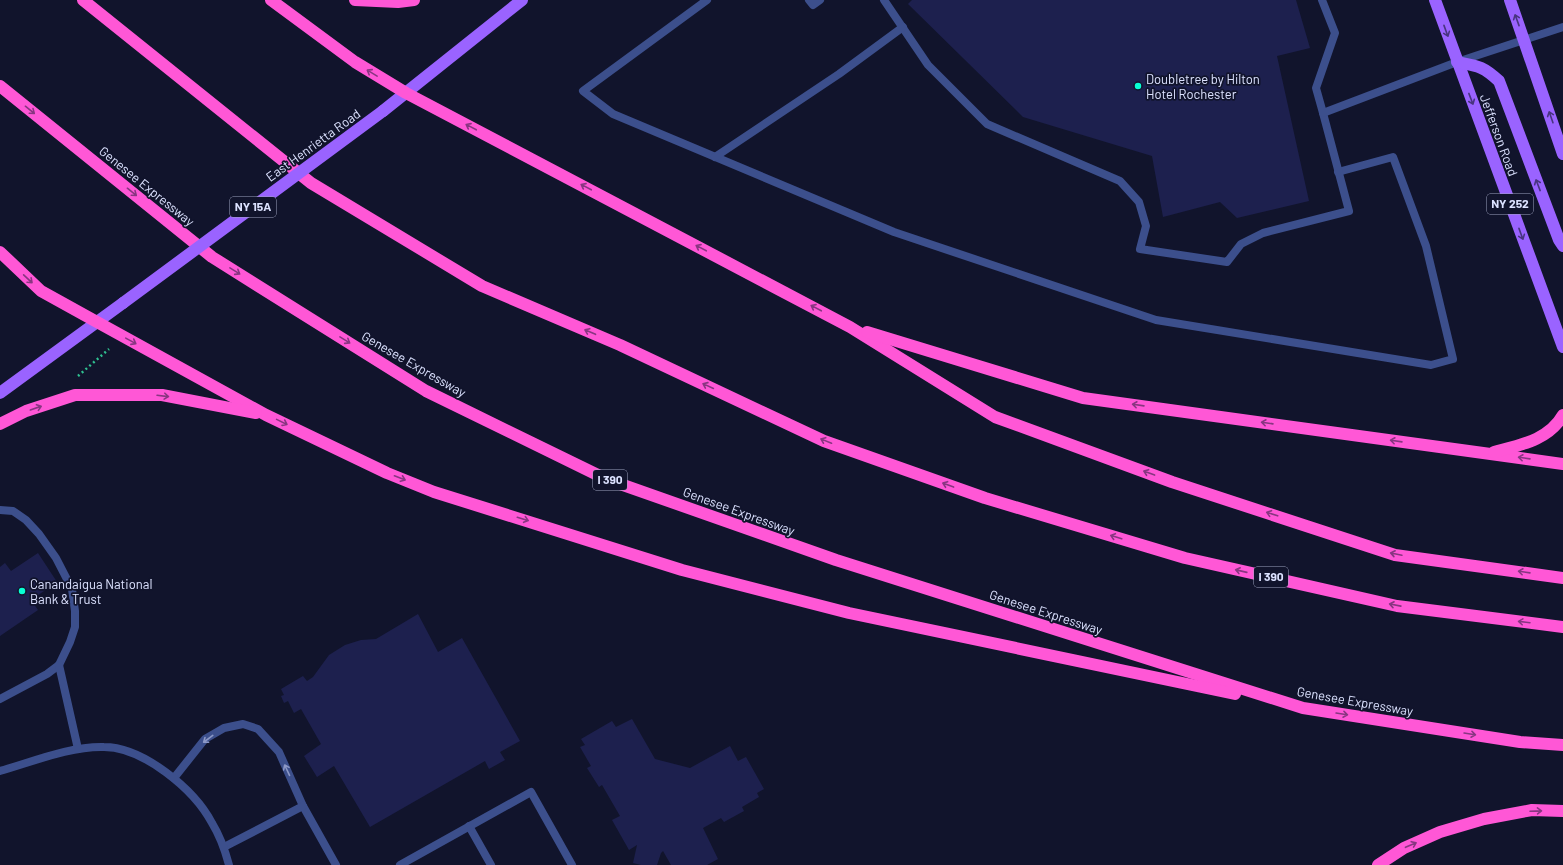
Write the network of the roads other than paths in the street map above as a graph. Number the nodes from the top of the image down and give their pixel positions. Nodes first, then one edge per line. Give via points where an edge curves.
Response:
1 (83, 0) edge
2 (271, 0) edge
3 (355, 0) edge
4 (414, 0) edge
5 (522, 0) edge
6 (707, 0) edge
7 (809, 0) edge
8 (820, 0) edge
9 (884, 0) edge
10 (1322, 0) edge
11 (1435, 0) edge
12 (1510, 0) edge
13 (903, 27) junction
14 (1563, 27) edge
15 (1524, 39) junction
16 (1457, 62) junction
17 (0, 86) edge
18 (406, 93) junction
19 (1322, 113) junction
20 (1563, 154) edge
21 (715, 157) junction
22 (1338, 172) junction
23 (1563, 246) edge
24 (0, 252) edge
25 (97, 322) junction
26 (850, 327) junction
27 (1563, 347) edge
28 (0, 393) edge
29 (266, 415) junction
30 (1563, 415) edge
31 (0, 424) edge
32 (1489, 454) junction
33 (1563, 464) edge
34 (0, 510) edge
35 (1563, 578) edge
36 (1563, 627) edge
37 (59, 666) junction
38 (0, 699) edge
39 (1303, 708) junction
40 (1563, 745) edge
41 (78, 749) junction
42 (0, 771) edge
43 (174, 778) junction
44 (303, 806) junction
45 (1563, 811) edge
46 (469, 826) junction
47 (224, 847) junction
48 (411, 862) edge
49 (229, 865) edge
50 (336, 865) edge
51 (400, 865) edge
52 (492, 865) edge
53 (572, 865) edge
54 (1378, 865) edge

36 -> 1 highway, I 390 via 1397,606 1185,558 985,498 824,441 620,345 482,286 312,183
18 -> 2 highway via 355,62
3 - 4 highway
5 - 18 main road, East Henrietta Road / NY 15A
6 - 21 street via 583,91 613,114
7 - 8 street via 813,5
9 - 13 street
10 - 19 street via 1334,33 1316,88
11 -> 16 main road, Jefferson Road / NY 252
15 -> 12 main road
13 - 21 street via 839,74
13 - 22 street via 928,65 987,124 1120,181 1139,202 1146,226 1140,250 1227,262 1241,244 1263,233 1349,212
14 - 15 street
15 - 16 street
20 -> 15 main road
16 - 19 street
23 -> 16 main road via 1498,81 1480,66
16 -> 27 main road, Jefferson Road / NY 252
17 -> 39 highway, Genesee Expressway / I 390 via 212,257 426,391 606,478 836,560
18 - 25 main road, East Henrietta Road / NY 15A, bridge
26 -> 18 highway
19 - 22 street
21 - 22 street via 894,232 1156,320 1432,365 1453,359 1426,246 1393,156
24 -> 25 highway via 41,291
25 - 28 main road, East Henrietta Road / NY 15A
25 -> 29 highway
32 -> 26 highway via 1083,398
35 -> 26 highway via 1395,554 1172,482 995,417
31 -> 29 highway via 26,411 75,395 162,395
29 -> 39 highway via 387,473 434,492 682,570 849,613
30 - 32 highway via 1544,435 1526,444
33 -> 32 highway
34 - 37 street via 13,511 39,534 72,588 74,627
37 - 38 street
37 - 41 street
39 -> 40 highway, Genesee Expressway / I 390 via 1520,742
41 - 42 street
41 - 43 street via 104,747 127,751
44 -> 43 street via 279,752 258,729 243,724 224,728 205,739
43 - 47 street via 195,798 212,822
44 - 47 street
44 - 50 street
54 -> 45 highway via 1404,848 1440,832 1484,819 1532,810
46 - 48 street
46 - 52 street
46 - 53 street via 530,792
47 - 49 street
48 - 51 street

